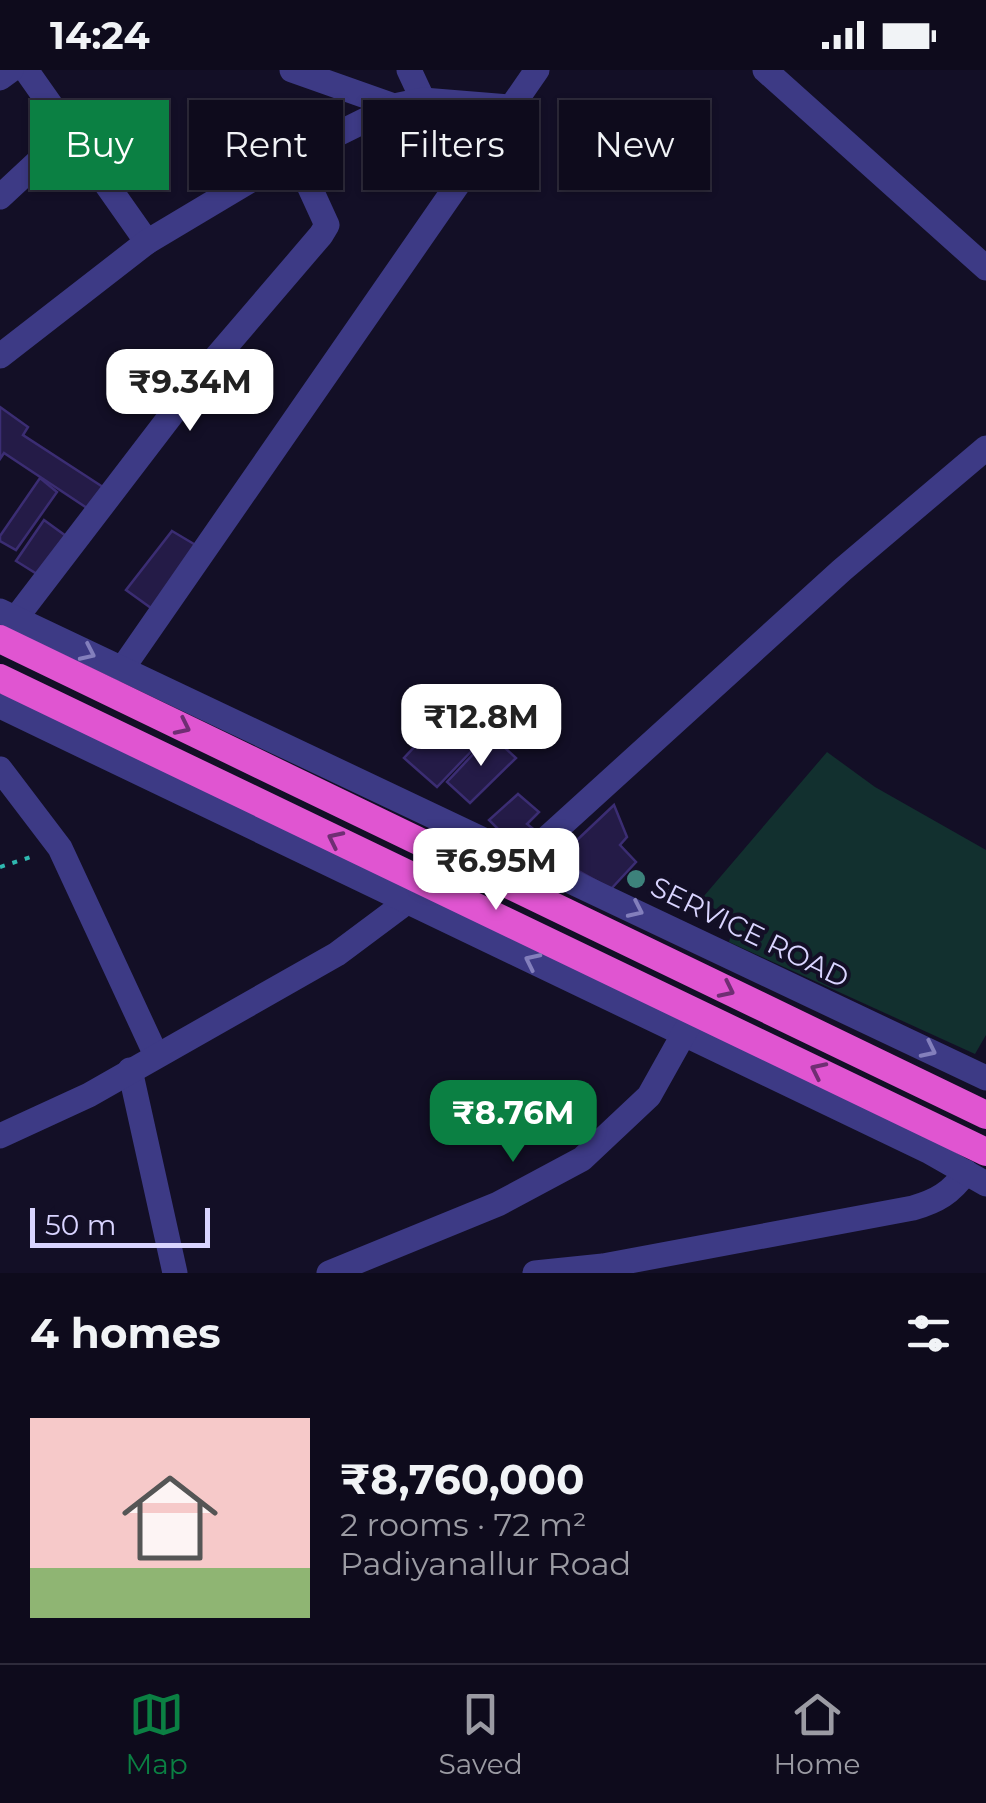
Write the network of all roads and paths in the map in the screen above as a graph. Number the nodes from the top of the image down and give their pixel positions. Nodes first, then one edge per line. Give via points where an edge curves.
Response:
1 (12, 70) edge
2 (26, 70) edge
3 (292, 70) edge
4 (409, 70) edge
5 (538, 70) edge
6 (764, 70) edge
7 (0, 78) edge
8 (47, 100) edge
9 (377, 100) edge
10 (423, 100) edge
11 (516, 100) edge
12 (30, 169) edge
13 (111, 190) edge
14 (235, 190) edge
15 (312, 190) edge
16 (454, 190) edge
17 (0, 197) edge
18 (147, 242) junction
19 (986, 268) edge
20 (0, 356) edge
21 (986, 448) edge
22 (5, 623) edge
23 (122, 669) junction
24 (0, 678) edge
25 (0, 706) edge
26 (0, 769) edge
27 (60, 848) junction
28 (524, 858) junction
29 (0, 867) edge
30 (507, 883) junction
31 (408, 901) junction
32 (690, 1023) junction
33 (156, 1055) junction
34 (130, 1070) junction
35 (985, 1076) edge
36 (979, 1112) edge
37 (0, 1136) edge
38 (986, 1152) edge
39 (976, 1178) edge
40 (175, 1273) edge
41 (329, 1273) edge
42 (536, 1273) edge

1 - 7 street
2 - 8 street
3 - 9 street
4 - 10 street
5 - 11 street
6 - 19 street
12 - 17 street
13 - 18 street
14 - 18 street
15 - 22 street via 327,225 321,235
16 - 23 street
18 - 20 street
21 - 28 street
22 -> 23 street, SERVICE ROAD
22 -> 30 highway
23 - 28 street, SERVICE ROAD
32 -> 24 highway
25 - 31 street
26 - 27 street
27 - 29 path
27 - 33 street
28 - 30 street
28 -> 35 street, SERVICE ROAD
30 -> 36 highway
32 -> 31 street
31 - 33 street via 337,954
38 -> 32 highway
32 - 39 street
32 - 41 street via 649,1096 582,1159 498,1204
33 - 34 street
34 - 37 street
34 - 40 street
35 - 36 street
39 - 42 street via 913,1208

